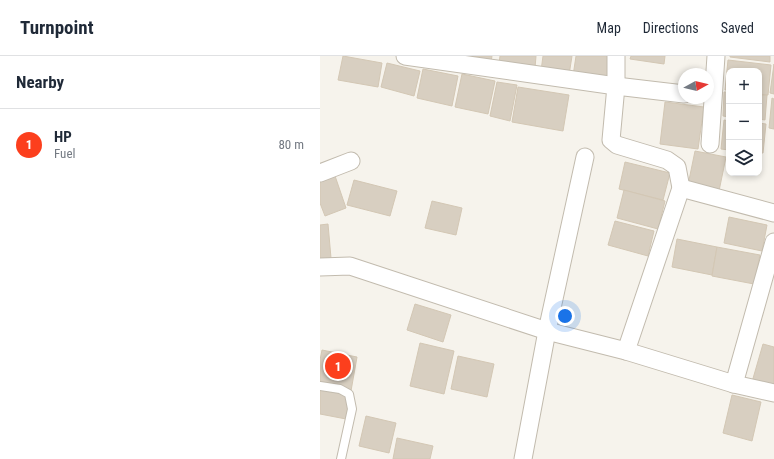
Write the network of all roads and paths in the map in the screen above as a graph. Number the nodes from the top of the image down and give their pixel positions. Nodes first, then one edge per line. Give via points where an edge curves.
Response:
1 (404, 56) edge
2 (616, 56) edge
3 (716, 56) edge
4 (714, 70) edge
5 (616, 86) junction
6 (678, 93) edge
7 (710, 104) edge
8 (710, 144) dead end
9 (585, 157) dead end
10 (352, 161) dead end
11 (320, 173) edge
12 (681, 188) junction
13 (774, 213) edge
14 (774, 242) edge
15 (320, 267) edge
16 (547, 331) junction
17 (626, 351) junction
18 (734, 384) junction
19 (320, 386) edge
20 (774, 393) edge
21 (341, 459) edge
22 (523, 459) edge

1 - 5 street
2 - 5 street
3 - 4 street
5 - 6 street
5 - 12 street via 612,140 618,145 667,160 677,167
7 - 8 street
9 - 16 street
10 - 11 street
12 - 13 street
12 - 17 street
14 - 18 street
15 - 16 street via 350,266
16 - 17 street
16 - 22 street
17 - 18 street
18 - 20 street
19 - 21 lane via 340,389 348,394 352,409

